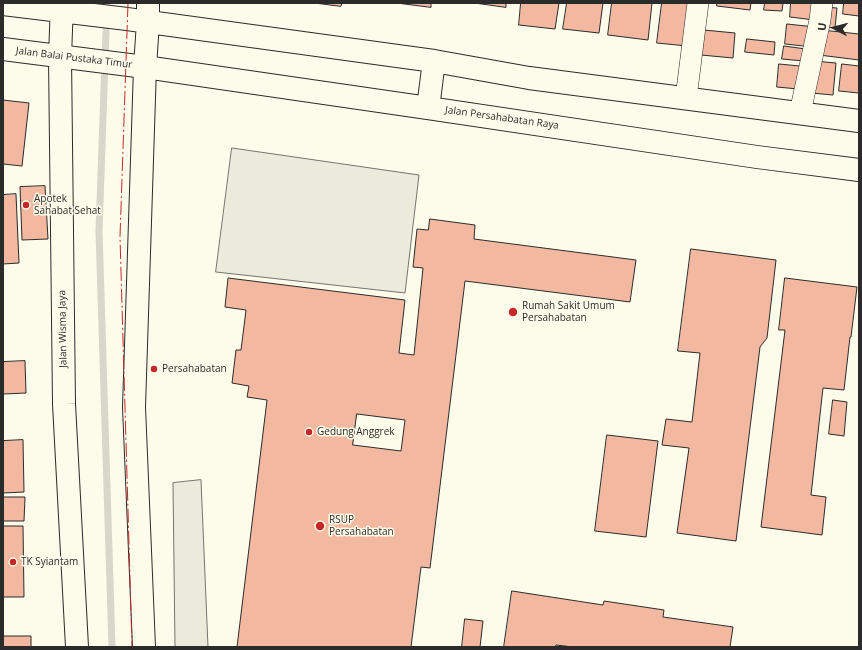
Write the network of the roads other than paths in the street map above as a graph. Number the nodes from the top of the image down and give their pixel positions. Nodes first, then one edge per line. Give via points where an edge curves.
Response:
1 (698, 3) edge
2 (822, 3) edge
3 (3, 4) edge
4 (68, 9) edge
5 (141, 14) edge
6 (3, 49) edge
7 (67, 58) junction
8 (434, 61) junction
9 (139, 67) junction
10 (686, 98) junction
11 (428, 108) junction
12 (800, 113) junction
13 (859, 121) edge
14 (859, 170) edge
15 (77, 647) edge
16 (144, 647) edge

1 - 10 street
2 - 12 street
3 - 4 street
4 - 5 street
4 - 7 street, Jalan Wisma Jaya
5 - 8 street
5 - 9 street
6 - 7 street, Jalan Balai Pustaka Timur
7 - 9 street, Jalan Balai Pustaka Timur
7 - 15 street, Jalan Wisma Jaya via 64,404
8 - 10 street via 529,78
8 - 11 street
9 - 11 street, Jalan Persahabatan Raya
9 - 16 street via 134,407
10 - 12 street
11 - 14 street, Jalan Persahabatan Raya
12 - 13 street

